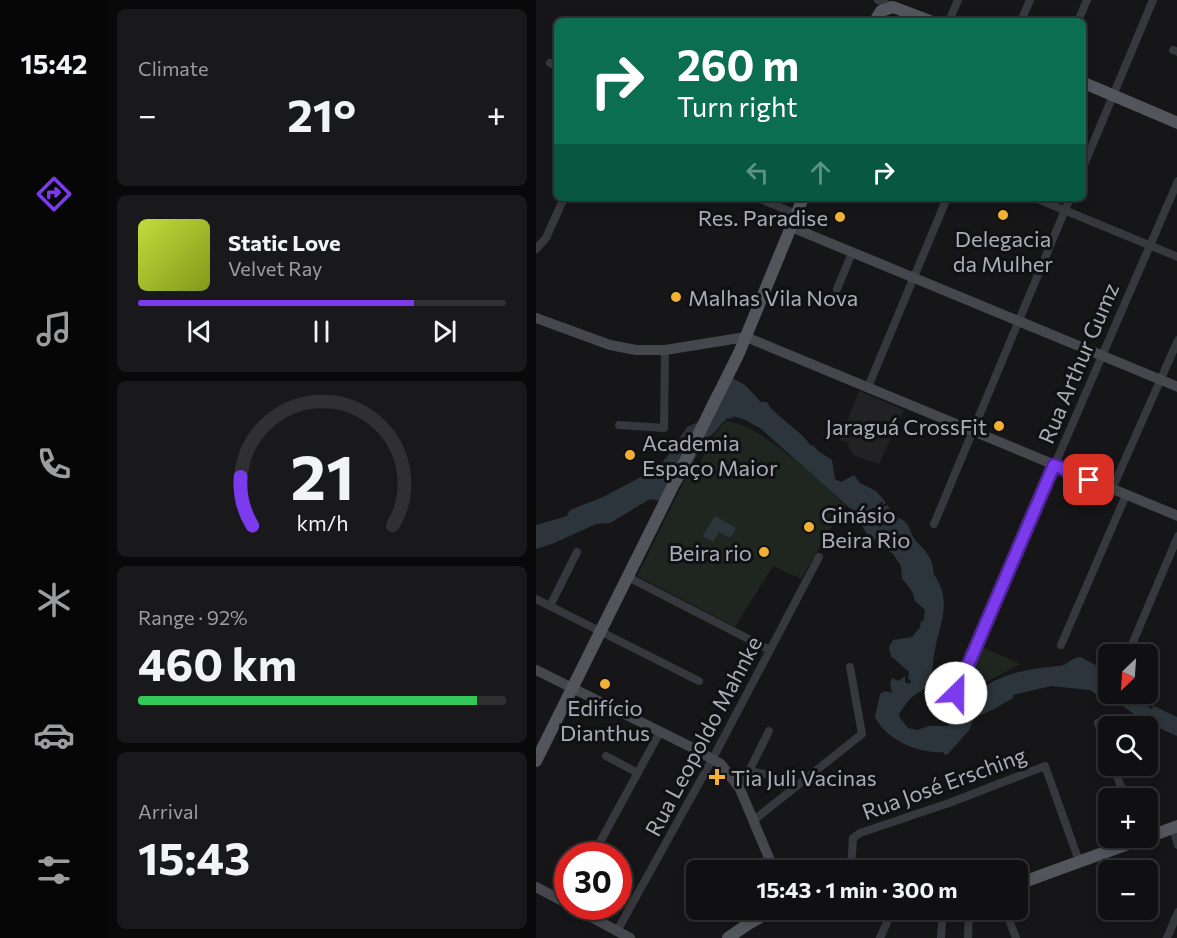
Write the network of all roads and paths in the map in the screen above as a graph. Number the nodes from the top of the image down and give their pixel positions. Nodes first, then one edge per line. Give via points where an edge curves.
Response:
1 (958, 0) edge
2 (1030, 0) edge
3 (1087, 0) edge
4 (1153, 0) edge
5 (886, 3) edge
6 (877, 18) edge
7 (922, 18) edge
8 (950, 18) edge
9 (1022, 18) edge
10 (1079, 18) edge
11 (1086, 84) edge
12 (1113, 96) junction
13 (1178, 123) edge
14 (1086, 160) edge
15 (1178, 181) edge
16 (563, 201) edge
17 (765, 201) edge
18 (802, 201) edge
19 (946, 201) edge
20 (1042, 201) edge
21 (1068, 201) edge
22 (1064, 210) junction
23 (796, 214) junction
24 (791, 226) junction
25 (1149, 245) junction
26 (536, 249) edge
27 (852, 252) junction
28 (1178, 257) edge
29 (914, 278) junction
30 (837, 289) dead end
31 (536, 318) edge
32 (1018, 321) junction
33 (746, 337) junction
34 (1178, 340) edge
35 (665, 350) junction
36 (1101, 355) junction
37 (1160, 380) junction
38 (868, 387) junction
39 (1178, 387) edge
40 (619, 425) dead end
41 (973, 431) junction
42 (1054, 465) junction
43 (1112, 489) junction
44 (1126, 495) junction
45 (1178, 516) edge
46 (934, 524) dead end
47 (1178, 536) edge
48 (577, 552) dead end
49 (819, 557) dead end
50 (628, 577) junction
51 (536, 599) edge
52 (551, 606) junction
53 (601, 632) junction
54 (1133, 642) dead end
55 (1061, 645) dead end
56 (770, 650) junction
57 (850, 667) dead end
58 (536, 670) edge
59 (699, 681) dead end
60 (573, 688) junction
61 (956, 693) dead end
62 (769, 731) dead end
63 (660, 732) junction
64 (606, 756) dead end
65 (713, 758) junction
66 (536, 761) edge
67 (749, 771) junction
68 (638, 773) junction
69 (774, 776) dead end
70 (740, 789) junction
71 (754, 820) junction
72 (1175, 827) edge
73 (1158, 833) edge
74 (600, 842) edge
75 (1178, 845) edge
76 (1116, 848) edge
77 (770, 860) edge
78 (852, 860) edge
79 (1079, 861) junction
80 (1028, 880) edge
81 (536, 887) edge
82 (554, 897) edge
83 (1178, 912) edge
84 (597, 920) edge
85 (757, 920) edge
86 (888, 920) edge
87 (942, 920) edge
88 (969, 920) edge
89 (1009, 920) edge
90 (617, 931) junction
91 (630, 938) edge
92 (728, 938) edge
93 (880, 938) edge
94 (941, 938) edge
95 (968, 938) edge
96 (1016, 938) edge
97 (1167, 938) edge

1 - 8 street
2 - 9 street
3 - 10 street
4 - 12 street
5 - 6 main road
5 - 7 main road
11 - 12 main road
12 - 13 main road
12 - 14 street
15 - 25 street, Rua Arthur Gumz
16 - 26 street via 546,238
17 - 23 street
18 - 23 main road
19 - 29 street
20 - 22 street
21 - 22 street
22 - 25 street
22 - 32 street
23 - 24 main road
24 - 27 street
24 - 33 main road
25 - 28 street
25 - 36 street, Rua Arthur Gumz
27 - 29 street
27 - 30 street
29 - 32 street
29 - 38 street
31 - 35 street via 610,345
32 - 36 street
32 - 41 street
33 - 35 street
33 - 38 street
33 - 50 main road
34 - 37 street
35 - 40 street via 664,428
36 - 37 street
36 - 42 street, Rua Arthur Gumz
37 - 39 street
37 - 43 street
38 - 41 street
41 - 42 street
41 - 46 street
42 - 43 street
42 - 61 street, Rua Arthur Gumz
43 - 44 street
44 - 45 street
44 - 55 street
47 - 54 street
48 - 52 street
49 - 56 street, Rua Leopoldo Mahnke
50 - 53 main road
50 - 56 street
51 - 52 street
52 - 53 street
53 - 59 street
53 - 60 main road
56 - 65 street, Rua Leopoldo Mahnke
57 - 71 street via 863,734
58 - 60 street
60 - 63 street
60 - 66 main road
62 - 67 street
63 - 65 street
63 - 68 street
64 - 68 street
65 - 70 street
65 - 90 street, Rua Leopoldo Mahnke
67 - 69 street
67 - 70 street
68 - 74 street
70 - 71 street
71 - 77 street
72 - 73 main road
72 - 75 street
76 - 79 main road
78 - 79 street, Rua José Ersching via 853,838 860,833 1046,766
79 - 80 main road
81 - 82 street
83 - 97 street
84 - 90 street
85 - 92 main road
86 - 93 street
87 - 94 street
88 - 95 street
89 - 96 street
90 - 91 street

